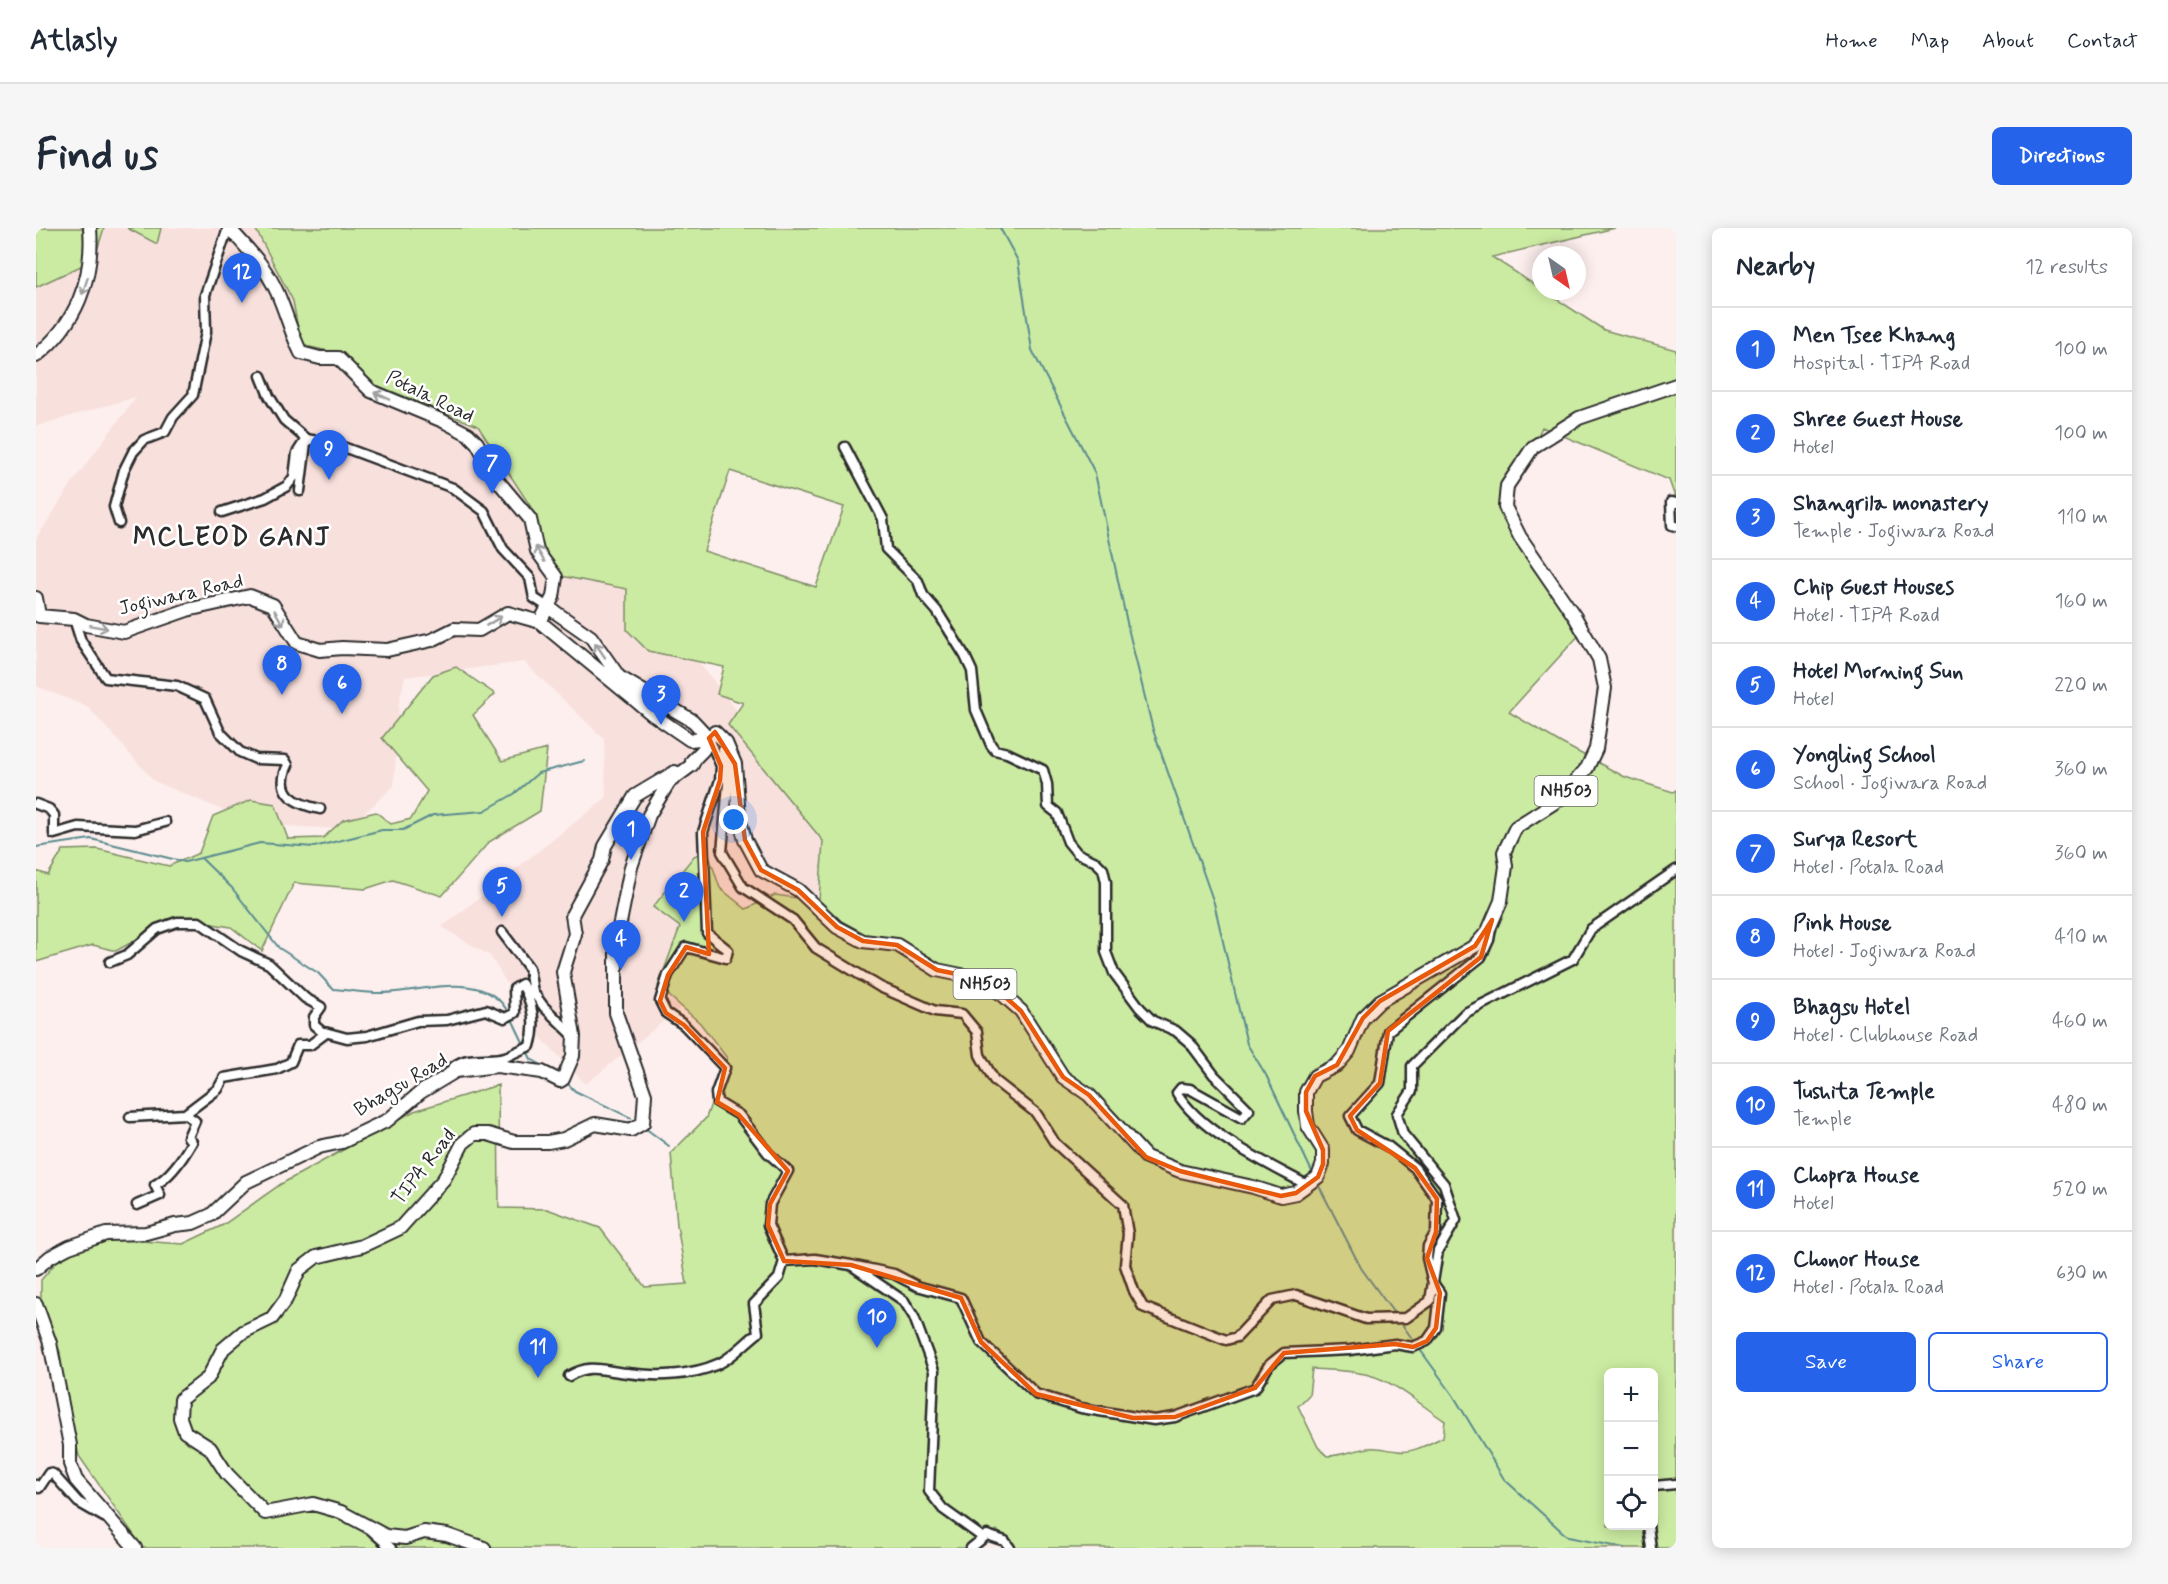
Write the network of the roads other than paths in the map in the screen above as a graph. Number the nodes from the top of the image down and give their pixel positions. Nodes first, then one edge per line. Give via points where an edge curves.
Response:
1 (90, 228) edge
2 (228, 228) edge
3 (36, 356) edge
4 (261, 375) dead end
5 (1676, 385) edge
6 (306, 440) junction
7 (845, 447) dead end
8 (300, 491) dead end
9 (1676, 502) edge
10 (222, 512) dead end
11 (119, 524) dead end
12 (1676, 526) edge
13 (36, 598) edge
14 (548, 607) junction
15 (74, 619) junction
16 (540, 622) junction
17 (709, 738) junction
18 (696, 757) junction
19 (36, 804) edge
20 (320, 809) dead end
21 (165, 822) dead end
22 (1676, 870) edge
23 (1492, 920) junction
24 (502, 932) dead end
25 (110, 962) dead end
26 (326, 1033) junction
27 (574, 1036) junction
28 (446, 1076) junction
29 (185, 1114) junction
30 (130, 1117) dead end
31 (1312, 1181) junction
32 (137, 1205) dead end
33 (784, 1261) junction
34 (851, 1265) junction
35 (36, 1269) edge
36 (1433, 1283) junction
37 (36, 1304) edge
38 (569, 1376) dead end
39 (1676, 1484) edge
40 (36, 1485) edge
41 (1658, 1486) edge
42 (117, 1525) junction
43 (372, 1528) junction
44 (1648, 1530) edge
45 (982, 1537) junction
46 (135, 1548) edge
47 (391, 1548) edge
48 (484, 1548) edge
49 (971, 1548) edge
50 (1010, 1548) edge
51 (1650, 1548) edge

1 -> 3 street via 89,272 78,307 53,343
2 - 11 street via 205,295 206,332 193,395 165,432 144,440 133,452 114,507
14 -> 2 street, Potala Road via 556,576 537,551 530,519 498,481 477,443 443,421 371,391 338,358 301,353 262,265
4 - 6 street via 284,420
5 - 23 street, NH503 via 1579,417 1533,447 1507,486 1505,507 1520,537 1594,651 1605,688 1596,749 1587,768 1560,799 1516,827 1504,852 1501,901
6 - 8 street
6 - 10 street via 297,453 294,477 287,486
6 - 14 street via 335,444 453,488 484,511 503,549 530,578 534,598
7 - 31 street via 883,519 886,549 918,581 922,595 937,611 965,656 972,672 976,710 991,745 1043,770 1048,806 1057,813 1068,842 1077,853 1103,869 1106,951 1114,973 1140,1008 1153,1021 1190,1042 1214,1075 1249,1110 1242,1118 1190,1089 1181,1088 1177,1093 1222,1137
9 - 12 street via 1671,502 1672,525
13 - 15 street, Jogiwara Road via 39,616
14 - 16 street
17 -> 14 street via 693,721 619,677 591,637
15 -> 16 street, Jogiwara Road via 124,632 188,610 250,596 273,605 297,643 320,650 387,650 432,640 454,629 479,630 508,613
15 - 20 street via 81,641 106,678 177,686 205,699 220,732 240,752 256,759 285,760 288,765 284,789 293,800
16 - 17 street, Jogiwara Road via 652,714 690,740
17 - 18 street, Bhagsu Road
17 - 31 street, NH503 via 715,732 720,735 735,764 744,840 761,870 798,890 837,927 863,941 897,945 937,970 975,978 1003,995 1021,1011 1063,1077 1089,1095 1146,1157 1180,1171 1281,1196 1296,1193
17 - 33 street via 721,766 703,832 707,933 728,950 726,958 686,947 668,975 660,1001 666,1013 684,1025 725,1068 716,1093 717,1102 739,1115 768,1153 788,1171 770,1203 768,1225
17 - 36 street via 713,737 721,746 728,766 722,852 735,876 754,896 793,920 816,948 835,960 880,987 935,1011 962,1014 977,1032 980,1055 994,1080 1036,1113 1055,1143 1123,1205 1128,1234 1125,1265 1143,1307 1226,1340 1237,1337 1272,1300 1296,1295 1366,1319 1403,1318 1430,1301
18 - 27 street, Bhagsu Road via 635,796 605,846 602,860 572,915 575,934 563,972
18 - 43 street, TIPA Road via 692,765 669,782 650,815 631,867 616,943 616,1013 645,1095 643,1123 631,1130 595,1124 548,1143 514,1142 474,1134 463,1143 444,1179 400,1228 362,1246 316,1257 299,1270 272,1318 243,1332 223,1350 208,1378 181,1399 180,1418 186,1432 210,1448 227,1474 266,1513 313,1504
19 - 21 street via 54,815 54,834 78,827 135,830
22 - 36 street via 1591,929 1574,959 1465,1013 1412,1066 1412,1091 1397,1114 1403,1134 1444,1184 1456,1220 1438,1251
23 - 31 street, NH503 via 1475,946 1380,1001 1363,1018 1349,1051 1337,1065 1315,1076 1306,1092 1306,1111 1308,1126 1323,1150 1323,1164
23 - 36 street via 1481,957 1388,1031 1380,1083 1350,1116 1357,1130 1389,1147 1415,1168 1437,1199 1436,1232 1427,1258
24 - 27 street via 529,968 533,992
25 - 26 street via 127,955 156,929 177,922 199,922 241,951 269,964 305,998 321,1006 314,1025
26 - 28 street via 347,1038 367,1036 418,1021 447,1020 486,1010 509,1017 514,989 522,984 536,1028 530,1046 508,1056 466,1060 453,1066
26 - 29 street via 310,1045 298,1045 291,1062 277,1069 224,1078 218,1089
27 - 28 street, Bhagsu Road via 573,1056 560,1081 542,1072 497,1066
28 - 35 street, Bhagsu Road via 388,1120 246,1182 211,1215 146,1233 106,1234 69,1247
29 - 30 street
29 - 32 street via 195,1121 188,1137 192,1142 173,1173 155,1185 160,1195
33 - 34 street via 815,1259
33 - 38 street via 779,1278 754,1304 758,1332 719,1364 658,1375 590,1367
34 - 36 street via 894,1274 917,1286 960,1298 981,1342 1036,1394 1081,1408 1154,1420 1175,1418 1255,1388 1269,1365 1284,1353 1395,1344 1413,1347 1427,1341 1436,1328 1439,1312 1440,1293
34 - 45 street via 904,1301 914,1317 934,1371 928,1491 943,1509
37 - 42 street via 50,1343 70,1445 70,1464 76,1480
39 - 41 street
40 - 42 street via 43,1486 49,1473 53,1474 78,1502
42 - 46 street
43 - 47 street via 375,1536
43 - 48 street, TIPA Road via 386,1536 405,1538 424,1532 447,1535
44 - 51 street
45 - 49 street
45 - 50 street via 987,1534 1005,1541

